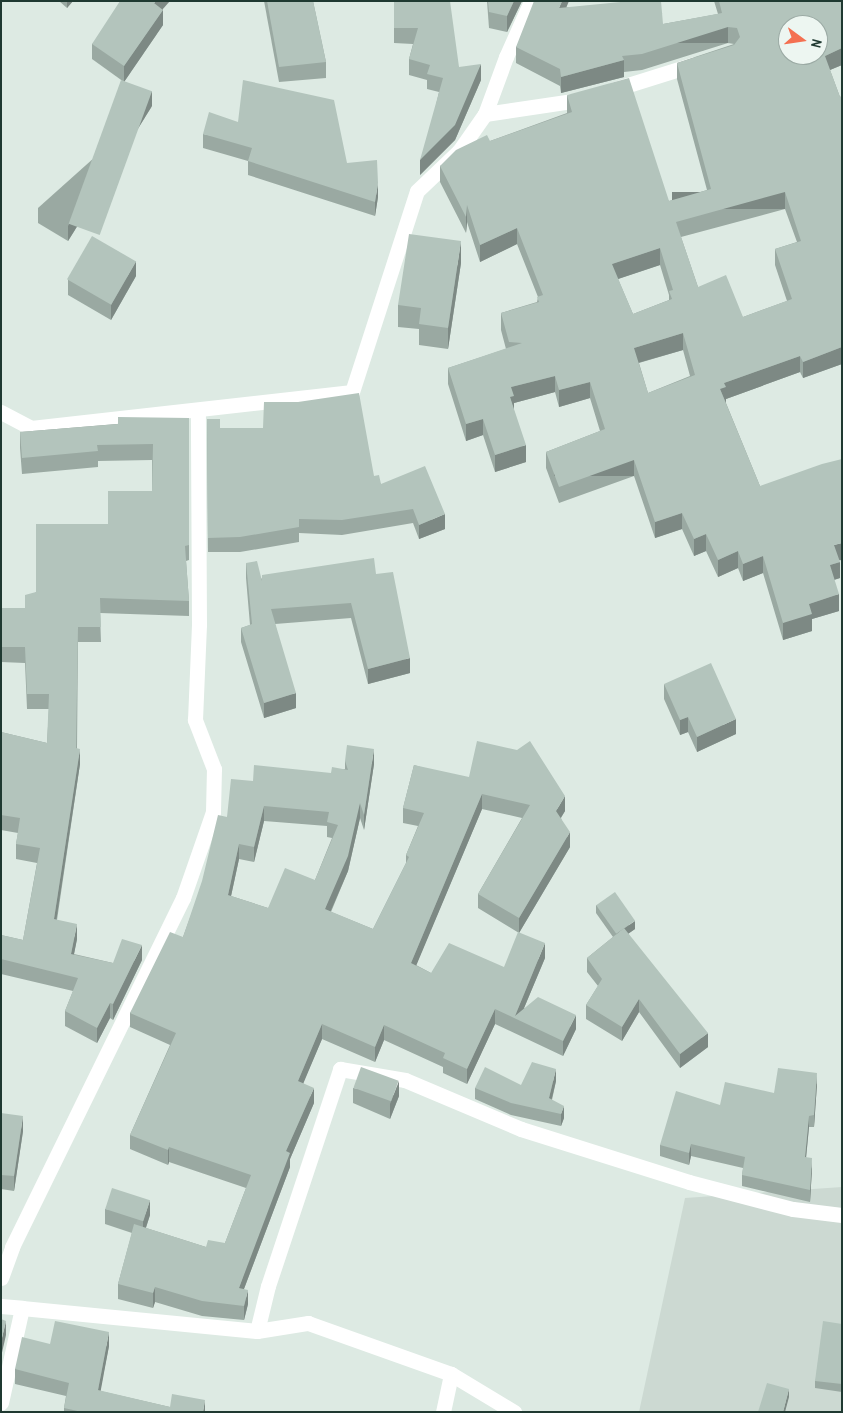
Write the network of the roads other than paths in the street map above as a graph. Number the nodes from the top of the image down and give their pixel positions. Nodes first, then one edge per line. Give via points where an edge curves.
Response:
1 (531, 1) edge
2 (712, 58) edge
3 (486, 114) junction
4 (1, 412) edge
5 (198, 412) junction
6 (842, 1215) edge
7 (1, 1278) edge
8 (1, 1306) edge
9 (22, 1308) junction
10 (257, 1331) junction
11 (451, 1374) junction
12 (1, 1402) edge
13 (443, 1412) edge
14 (514, 1412) edge

1 - 3 street via 506,57
2 - 3 street via 581,100
3 - 5 street via 459,151 417,191 352,392
4 - 5 street via 31,428
5 - 7 street via 200,625 195,720 214,769 213,812 183,898 12,1248
6 - 10 street via 793,1209 689,1182 521,1129 405,1080 340,1069 268,1286
8 - 9 street
9 - 10 street
9 - 12 street
10 - 11 street via 308,1322
11 - 13 street
11 - 14 street

